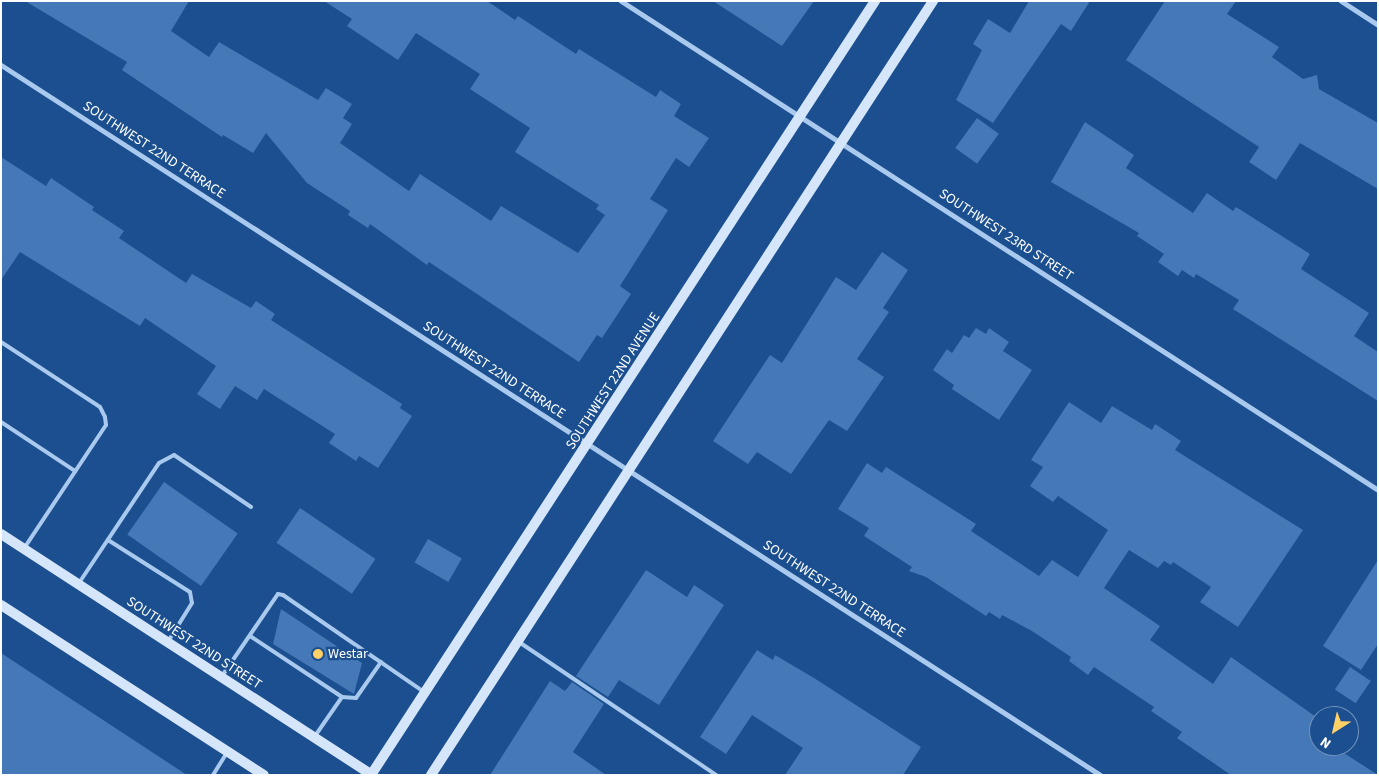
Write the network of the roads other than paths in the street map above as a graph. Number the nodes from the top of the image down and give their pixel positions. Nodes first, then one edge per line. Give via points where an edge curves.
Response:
1 (621, 1) edge
2 (876, 1) edge
3 (933, 1) edge
4 (1341, 1) edge
5 (1378, 25) edge
6 (1, 65) edge
7 (801, 118) junction
8 (842, 144) junction
9 (1, 342) edge
10 (1, 422) edge
11 (588, 444) junction
12 (630, 469) junction
13 (75, 472) junction
14 (1378, 490) edge
15 (251, 507) dead end
16 (1, 534) edge
17 (108, 540) junction
18 (24, 549) junction
19 (78, 584) junction
20 (1, 605) edge
21 (250, 636) junction
22 (167, 642) junction
23 (519, 642) junction
24 (381, 662) junction
25 (222, 678) junction
26 (425, 694) junction
27 (342, 697) junction
28 (314, 738) junction
29 (228, 751) junction
30 (213, 775) edge
31 (264, 775) edge
32 (371, 775) edge
33 (431, 775) edge
34 (716, 775) edge
35 (1100, 775) edge

1 - 7 street, SOUTHWEST 23RD STREET
2 - 7 main road, SOUTHWEST 22ND AVENUE
3 - 8 main road
4 - 5 street
6 - 11 street, SOUTHWEST 22ND TERRACE
7 - 8 street, SOUTHWEST 23RD STREET
7 - 11 main road, SOUTHWEST 22ND AVENUE
8 - 12 main road
8 - 14 street, SOUTHWEST 23RD STREET
9 - 13 lane via 100,407 106,425
10 - 13 lane
11 - 12 street, SOUTHWEST 22ND TERRACE
11 - 26 main road, SOUTHWEST 22ND AVENUE
12 - 23 main road
12 - 35 street, SOUTHWEST 22ND TERRACE
13 - 18 lane
15 - 17 lane via 174,455 159,463
16 - 18 main road, SOUTHWEST 22ND STREET
17 - 19 lane
17 - 22 lane via 190,592 192,603
18 - 19 main road, SOUTHWEST 22ND STREET
19 - 22 main road, SOUTHWEST 22ND STREET
20 - 29 main road
21 - 24 lane via 278,594
21 - 25 lane
21 - 27 lane
22 - 25 main road, SOUTHWEST 22ND STREET
23 - 33 main road
23 - 34 lane
24 - 26 lane
24 - 27 lane via 356,698
25 - 28 main road, SOUTHWEST 22ND STREET
26 - 32 main road, SOUTHWEST 22ND AVENUE
27 - 28 lane
28 - 32 main road, SOUTHWEST 22ND STREET
29 - 30 lane
29 - 31 main road

